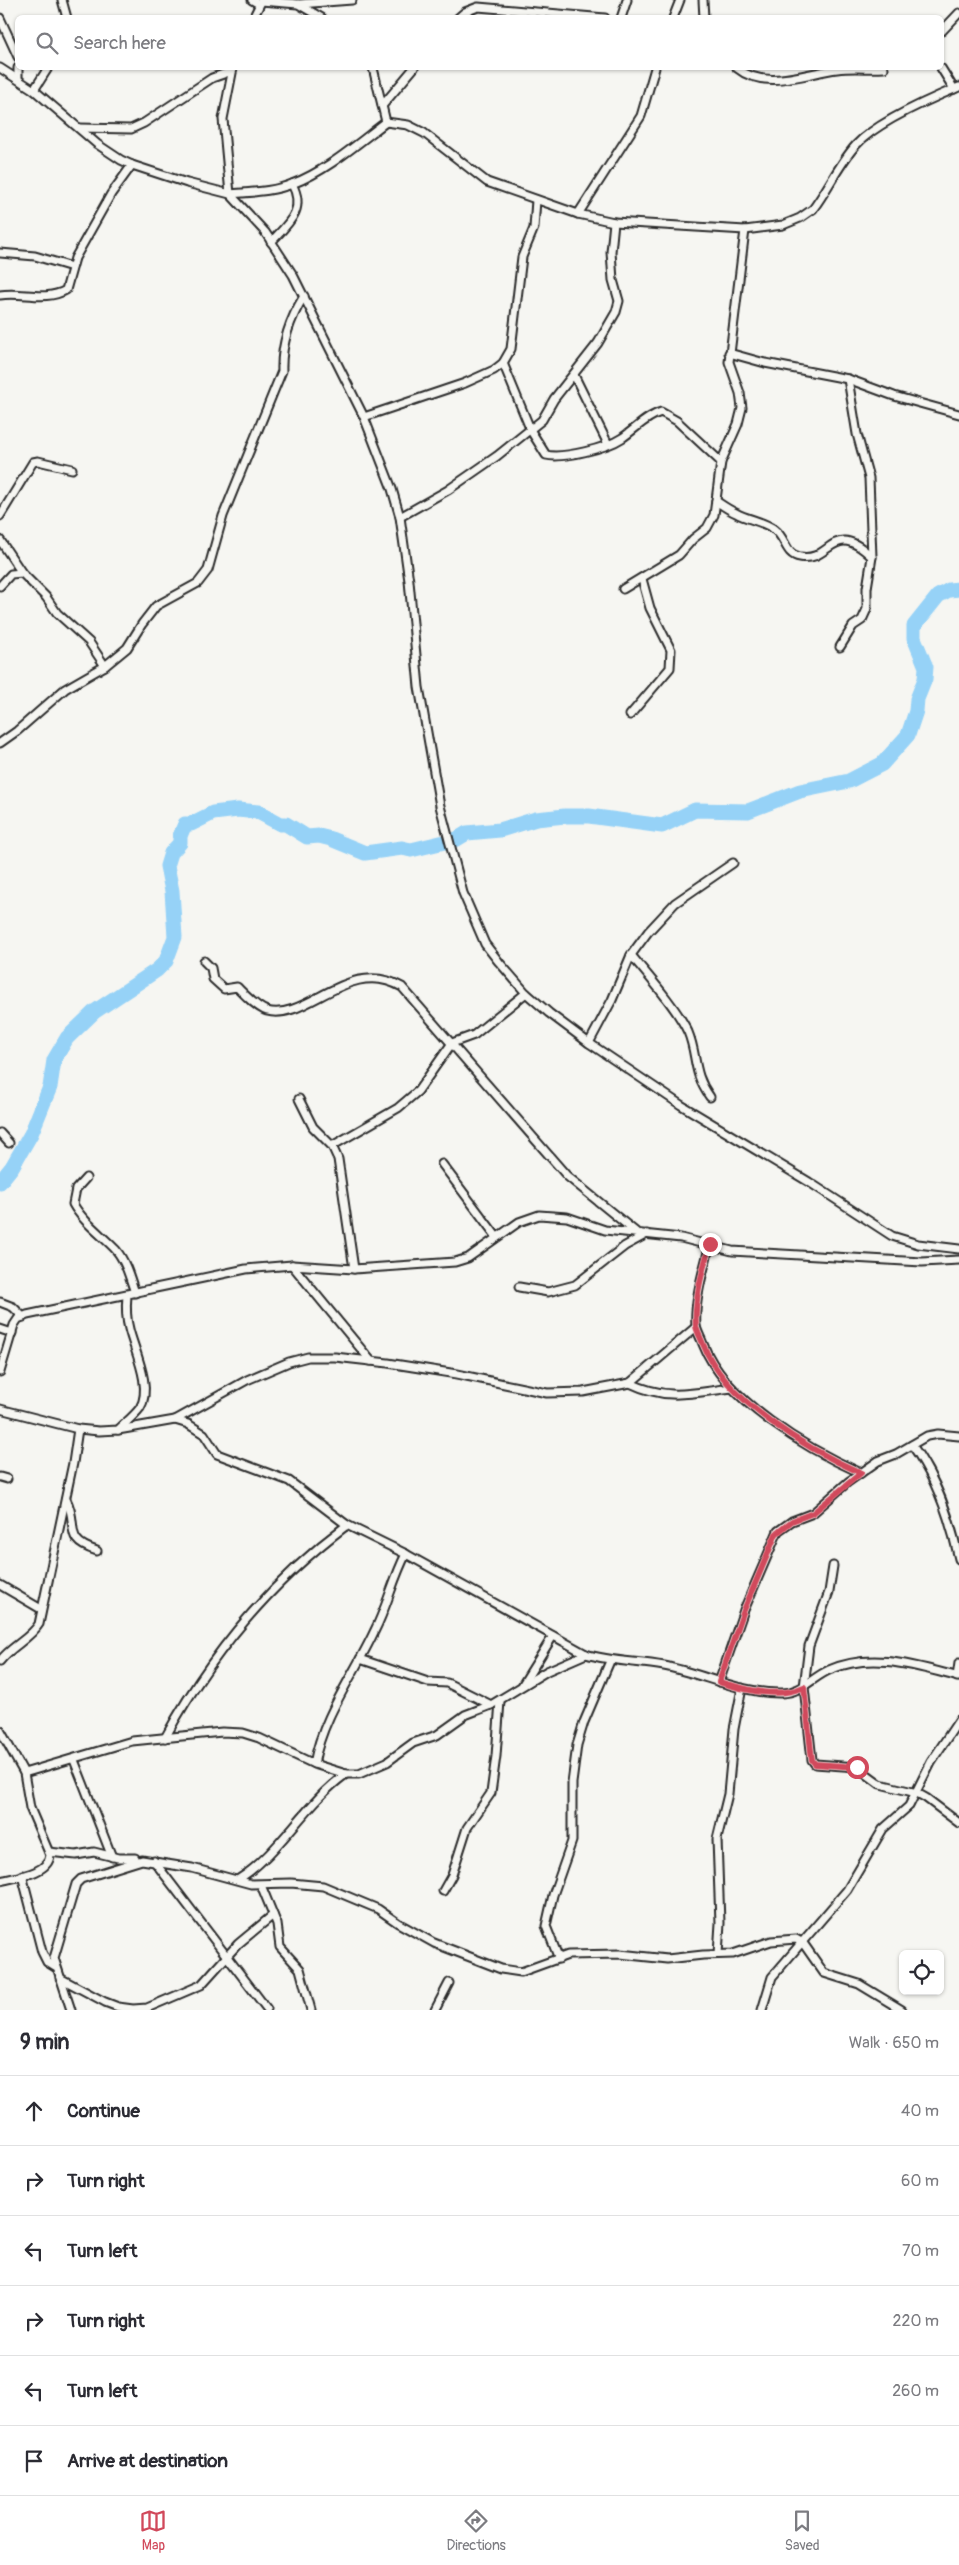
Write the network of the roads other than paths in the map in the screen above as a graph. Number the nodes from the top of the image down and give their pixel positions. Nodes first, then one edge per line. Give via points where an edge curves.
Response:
1 (62, 0) edge
2 (252, 0) edge
3 (352, 0) edge
4 (627, 0) edge
5 (680, 0) edge
6 (703, 0) edge
7 (260, 2) edge
8 (298, 4) junction
9 (959, 13) edge
10 (66, 15) edge
11 (254, 15) edge
12 (317, 15) edge
13 (462, 15) edge
14 (573, 15) edge
15 (623, 15) edge
16 (674, 15) edge
17 (704, 15) edge
18 (0, 18) edge
19 (944, 29) edge
20 (15, 50) edge
21 (0, 68) edge
22 (18, 70) edge
23 (47, 70) edge
24 (231, 70) edge
25 (233, 70) edge
26 (373, 70) edge
27 (412, 70) edge
28 (654, 70) edge
29 (742, 70) edge
30 (833, 70) edge
31 (942, 70) edge
32 (18, 78) junction
33 (956, 88) edge
34 (34, 90) junction
35 (382, 106) junction
36 (386, 122) junction
37 (78, 128) junction
38 (132, 166) junction
39 (292, 184) junction
40 (230, 194) junction
41 (536, 200) junction
42 (578, 214) junction
43 (614, 222) junction
44 (745, 230) junction
45 (271, 242) junction
46 (0, 253) edge
47 (72, 267) junction
48 (0, 294) edge
49 (304, 296) junction
50 (730, 353) junction
51 (503, 363) junction
52 (574, 375) junction
53 (848, 379) junction
54 (959, 414) edge
55 (364, 417) junction
56 (532, 431) junction
57 (608, 444) junction
58 (721, 462) junction
59 (72, 469) dead end
60 (716, 500) junction
61 (0, 516) edge
62 (400, 517) junction
63 (0, 540) edge
64 (872, 557) junction
65 (22, 573) junction
66 (642, 579) junction
67 (0, 586) edge
68 (622, 589) dead end
69 (840, 647) dead end
70 (105, 666) junction
71 (630, 715) dead end
72 (0, 743) edge
73 (733, 863) dead end
74 (631, 955) junction
75 (204, 961) dead end
76 (526, 993) junction
77 (452, 1043) junction
78 (588, 1043) junction
79 (710, 1097) dead end
80 (299, 1099) dead end
81 (0, 1134) edge
82 (9, 1143) dead end
83 (332, 1146) junction
84 (442, 1164) dead end
85 (86, 1178) dead end
86 (638, 1234) junction
87 (648, 1234) junction
88 (496, 1236) junction
89 (710, 1244) junction
90 (959, 1249) edge
91 (959, 1260) edge
92 (292, 1266) junction
93 (354, 1269) junction
94 (519, 1287) dead end
95 (131, 1294) junction
96 (0, 1302) edge
97 (23, 1317) junction
98 (696, 1327) junction
99 (0, 1329) edge
100 (12, 1333) junction
101 (370, 1361) junction
102 (0, 1372) edge
103 (630, 1383) junction
104 (732, 1388) junction
105 (0, 1409) edge
106 (175, 1420) junction
107 (78, 1429) junction
108 (118, 1430) junction
109 (959, 1436) edge
110 (912, 1445) junction
111 (861, 1473) junction
112 (66, 1499) junction
113 (347, 1525) junction
114 (98, 1552) dead end
115 (406, 1554) junction
116 (959, 1559) edge
117 (833, 1566) dead end
118 (0, 1585) edge
119 (41, 1609) junction
120 (553, 1636) junction
121 (586, 1654) junction
122 (0, 1659) edge
123 (360, 1659) junction
124 (610, 1661) junction
125 (959, 1663) edge
126 (958, 1677) edge
127 (719, 1682) junction
128 (521, 1686) junction
129 (804, 1687) junction
130 (742, 1688) junction
131 (500, 1701) junction
132 (491, 1705) junction
133 (959, 1720) edge
134 (0, 1730) edge
135 (165, 1738) junction
136 (74, 1760) junction
137 (314, 1764) junction
138 (24, 1773) junction
139 (346, 1774) junction
140 (917, 1793) junction
141 (959, 1823) edge
142 (49, 1852) junction
143 (112, 1857) junction
144 (156, 1862) junction
145 (22, 1875) junction
146 (239, 1879) junction
147 (0, 1881) edge
148 (261, 1885) junction
149 (443, 1891) dead end
150 (273, 1915) junction
151 (803, 1943) junction
152 (718, 1954) junction
153 (226, 1957) junction
154 (559, 1959) junction
155 (55, 1967) junction
156 (60, 1978) junction
157 (449, 1983) dead end
158 (71, 2010) edge
159 (267, 2010) edge
160 (311, 2010) edge
161 (435, 2010) edge
162 (762, 2010) edge
163 (902, 2010) edge

1 - 10 street
2 - 7 street
3 - 8 street
4 - 15 street
5 - 16 street
6 - 17 street
7 - 8 street
7 - 11 street
8 - 12 street
9 - 19 street
13 - 14 street via 478,6
18 - 20 street
21 - 32 street
22 - 32 street
23 - 34 street
24 - 37 street via 212,78 130,129
25 - 40 street via 223,119
26 - 35 street
27 - 35 street
28 - 42 street via 641,116
29 - 30 street via 756,78 771,80
31 - 33 street
32 - 34 street
33 - 44 street via 863,138 807,214 783,224
34 - 37 street
35 - 36 street
36 - 39 street via 348,152
36 - 41 street via 408,125 424,133 487,182
37 - 38 street
38 - 40 street
38 - 47 street via 111,194
39 - 40 street via 261,192
39 - 45 street via 299,202 296,211
40 - 45 street
41 - 42 street
41 - 51 street via 534,228 522,257 511,349
42 - 43 street
43 - 44 street
43 - 52 street via 611,252 613,280 619,301 598,343
44 - 50 street
45 - 49 street
46 - 47 street via 35,256
47 - 48 street via 66,290 58,295
49 - 55 street
49 - 70 street via 281,350 282,371 223,516 208,570 198,583 156,606 127,648
50 - 53 street via 754,361
50 - 58 street via 728,362 742,408
51 - 55 street via 465,382
51 - 56 street
52 - 56 street
52 - 57 street
53 - 54 street
53 - 64 street via 857,434 869,478
55 - 62 street via 384,464
56 - 57 street via 541,450 551,456 592,450
56 - 62 street via 448,490
57 - 58 street via 620,440 657,413 665,413
58 - 60 street
59 - 61 street via 32,462
60 - 64 street via 736,513 774,529 788,550 799,557 808,558 832,544 847,540 862,547
60 - 66 street via 714,515 707,528 679,555
62 - 76 street via 419,687 440,806 454,863 485,944
63 - 65 street
64 - 69 street via 867,609
65 - 67 street via 11,574
65 - 70 street via 46,596 57,613 89,642
66 - 68 street
66 - 71 street via 650,608 671,650 670,668
70 - 72 street via 60,692
73 - 74 street via 674,903
74 - 78 street via 612,1000
74 - 79 street via 688,1032 697,1076
75 - 77 street via 211,968 213,979 224,989 237,987 266,1010 276,1012 348,983 386,979 402,987
76 - 77 street via 474,1036
76 - 78 street
77 - 83 street via 418,1091 383,1118
77 - 86 street via 567,1176
78 - 90 street via 892,1236 918,1244
80 - 83 street via 313,1127
81 - 82 street
83 - 93 street via 342,1176
84 - 88 street
85 - 95 street via 76,1189 73,1204 124,1262
86 - 87 street
86 - 88 street via 605,1230 567,1217 539,1215
87 - 89 street
87 - 94 street via 624,1246 575,1285 548,1292
88 - 93 street via 468,1258 454,1262
89 - 91 street via 732,1251 922,1262
89 - 98 street
92 - 93 street
92 - 95 street via 246,1269
92 - 101 street
95 - 97 street via 56,1307
95 - 108 street via 126,1308 144,1392 140,1407
96 - 97 street via 13,1307
97 - 100 street via 16,1322
98 - 103 street
98 - 104 street via 710,1362
99 - 100 street
100 - 102 street
101 - 103 street via 457,1374 547,1393 583,1392
101 - 106 street via 335,1357 296,1359 248,1380
103 - 104 street via 649,1392 670,1396
104 - 111 street via 755,1411 833,1461
105 - 107 street
106 - 108 street
106 - 113 street via 204,1434 217,1454 225,1459 273,1473 299,1486 324,1510
107 - 108 street
107 - 112 street
109 - 110 street via 933,1435
110 - 111 street
110 - 116 street via 928,1467 952,1527
111 - 127 street via 813,1513 792,1521 776,1534 744,1610
112 - 114 street via 77,1542
112 - 119 street
113 - 115 street
113 - 135 street via 291,1572 237,1630 210,1663
115 - 120 street
115 - 123 street via 375,1632
117 - 129 street via 829,1592 808,1646
118 - 119 street
119 - 122 street via 36,1630
120 - 121 street
120 - 128 street
121 - 124 street
121 - 128 street
123 - 132 street via 428,1682 447,1683
123 - 137 street via 328,1718
124 - 127 street via 663,1666
124 - 154 street via 577,1745 572,1783 572,1841 546,1926
125 - 126 street
126 - 129 street via 872,1660 847,1663 828,1670
127 - 130 street
128 - 131 street
129 - 130 street via 784,1693
129 - 140 street via 809,1751 815,1764 857,1767 880,1784
130 - 152 street via 734,1729 728,1794 716,1839
131 - 132 street
131 - 149 street via 490,1793 467,1828 452,1875
132 - 139 street via 465,1716 437,1735 413,1743 367,1772
133 - 140 street via 931,1762
134 - 138 street
135 - 136 street via 132,1741
135 - 137 street via 203,1733 243,1733 275,1744
136 - 138 street
136 - 143 street
137 - 139 street
138 - 142 street via 30,1808
139 - 146 street via 274,1849
140 - 141 street
140 - 151 street via 909,1806 883,1828 847,1890
142 - 143 street via 96,1853
142 - 145 street via 45,1867
143 - 144 street via 146,1856
144 - 146 street
144 - 153 street
144 - 155 street via 133,1861 77,1882 55,1949
145 - 147 street
145 - 155 street via 42,1952 47,1962
146 - 148 street
148 - 150 street
148 - 154 street via 291,1883 323,1886 341,1892 378,1909 416,1934 501,1969 521,1972
150 - 153 street
150 - 160 street via 280,1947 300,1969
151 - 152 street via 788,1938 733,1954
151 - 162 street via 772,1977
151 - 163 street via 824,1973 859,1984
152 - 154 street via 667,1959 584,1953
153 - 156 street via 201,1984 147,2008 118,2007
153 - 159 street
155 - 156 street
156 - 158 street
157 - 161 street

